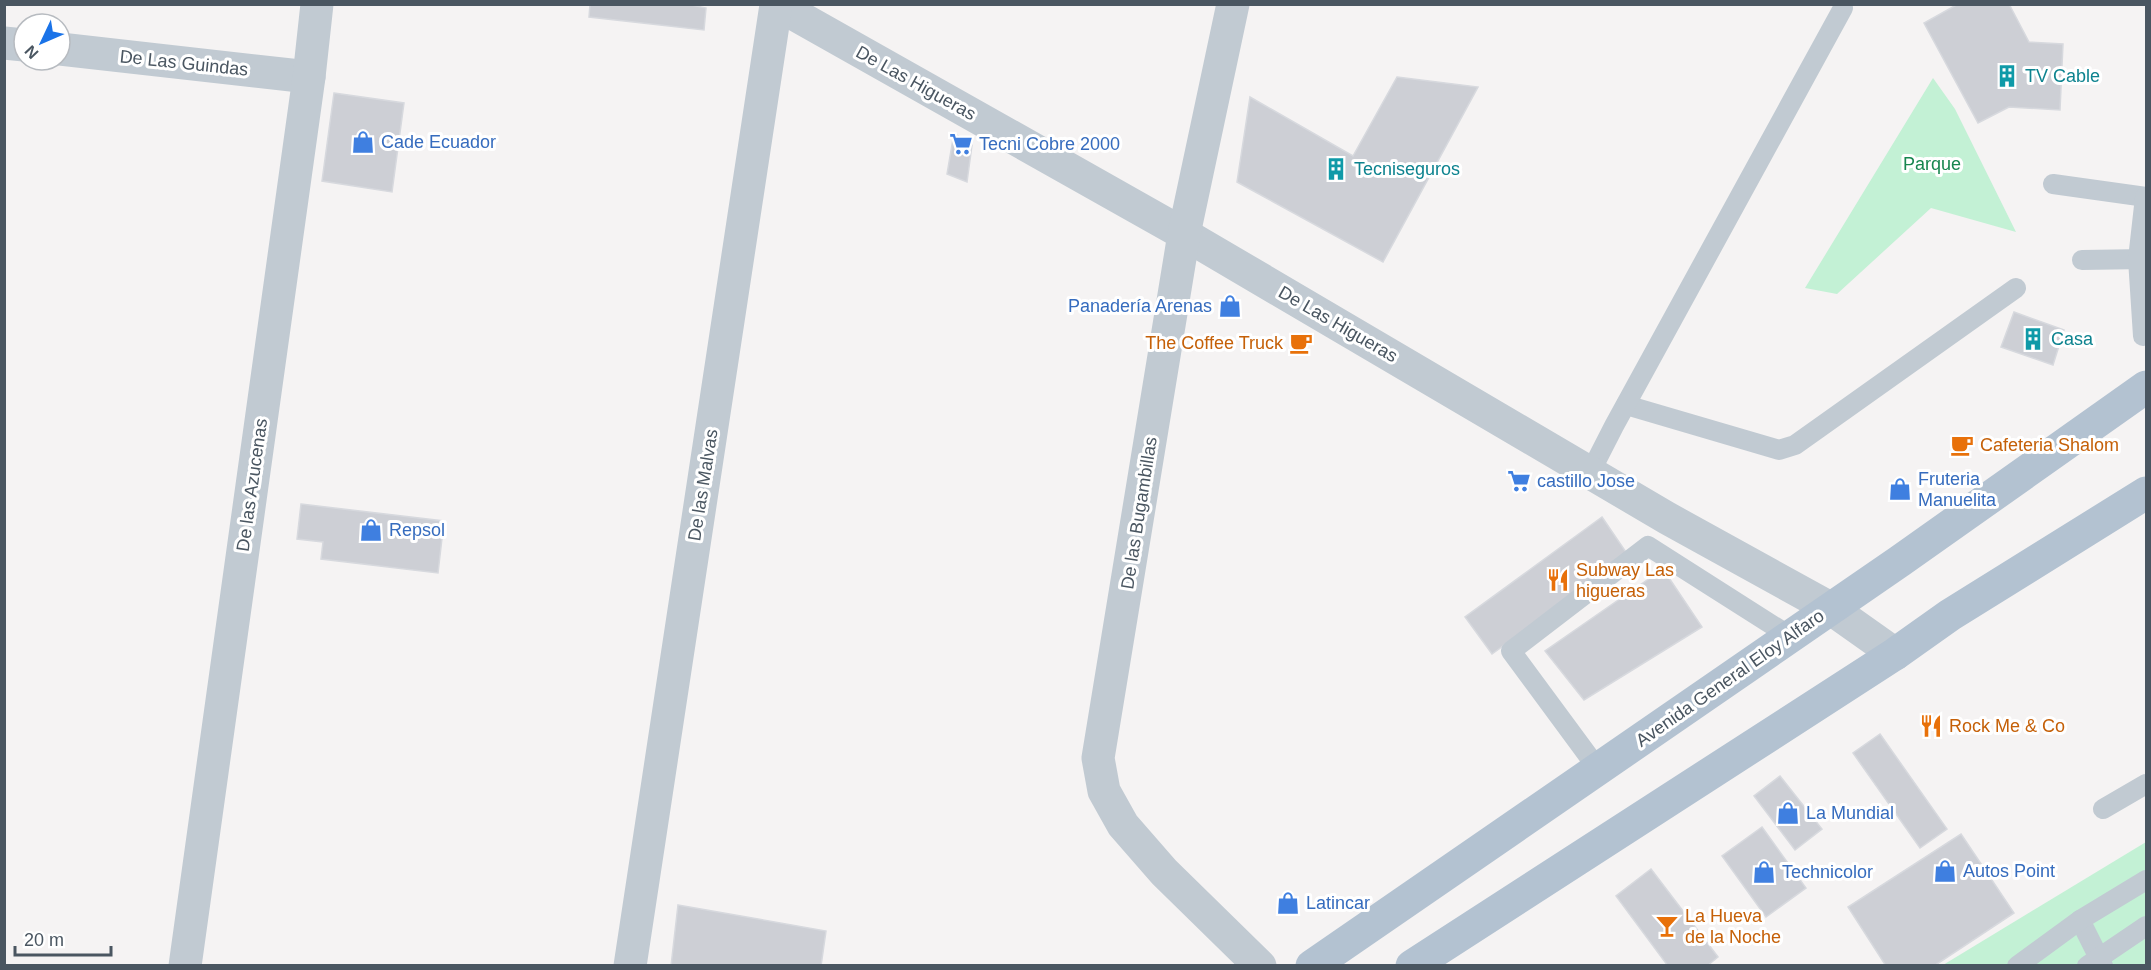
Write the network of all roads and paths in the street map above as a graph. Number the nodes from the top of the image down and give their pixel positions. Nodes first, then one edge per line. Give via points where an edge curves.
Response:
1 (317, 4) edge
2 (1233, 4) edge
3 (776, 5) edge
4 (1843, 8) dead end
5 (72, 50) edge
6 (309, 77) junction
7 (2053, 184) dead end
8 (2146, 197) edge
9 (1184, 234) junction
10 (2142, 259) edge
11 (2082, 260) dead end
12 (2016, 288) dead end
13 (2143, 336) dead end
14 (2146, 387) edge
15 (1626, 405) junction
16 (1590, 473) junction
17 (2146, 493) edge
18 (1667, 518) junction
19 (1648, 546) junction
20 (1830, 608) junction
21 (1791, 637) junction
22 (1896, 654) junction
23 (1598, 769) junction
24 (2146, 784) edge
25 (2103, 809) dead end
26 (2146, 880) edge
27 (2080, 920) junction
28 (2146, 926) edge
29 (2096, 963) edge
30 (185, 966) edge
31 (630, 966) edge
32 (1260, 966) edge
33 (1312, 966) edge
34 (1412, 966) edge
35 (2017, 966) edge

1 - 6 street, De las Azucenas
2 - 9 street, De las Bugambillas
3 - 9 street, De Las Higueras
3 - 31 street, De las Malvas
4 - 15 lane
5 - 6 street, De Las Guindas
6 - 30 street, De las Azucenas
7 - 8 lane
8 - 10 lane
9 - 16 street, De Las Higueras
9 - 32 street, De las Bugambillas via 1098,758 1104,790 1123,825 1164,872
10 - 11 lane
10 - 13 lane
12 - 15 lane via 1795,445 1779,450
14 - 20 main road, Avenida General Eloy Alfaro
15 - 16 lane
16 - 18 street, De Las Higueras
17 - 22 main road via 1950,615
18 - 19 lane
18 - 20 street, De Las Higueras
19 - 21 lane
19 - 23 lane via 1511,651
20 - 21 main road, Avenida General Eloy Alfaro
20 - 22 street, De Las Higueras
21 - 23 main road, Avenida General Eloy Alfaro
22 - 34 main road
23 - 33 main road, Avenida General Eloy Alfaro
24 - 25 lane
26 - 27 lane
27 - 29 lane
27 - 35 lane
28 - 29 lane

